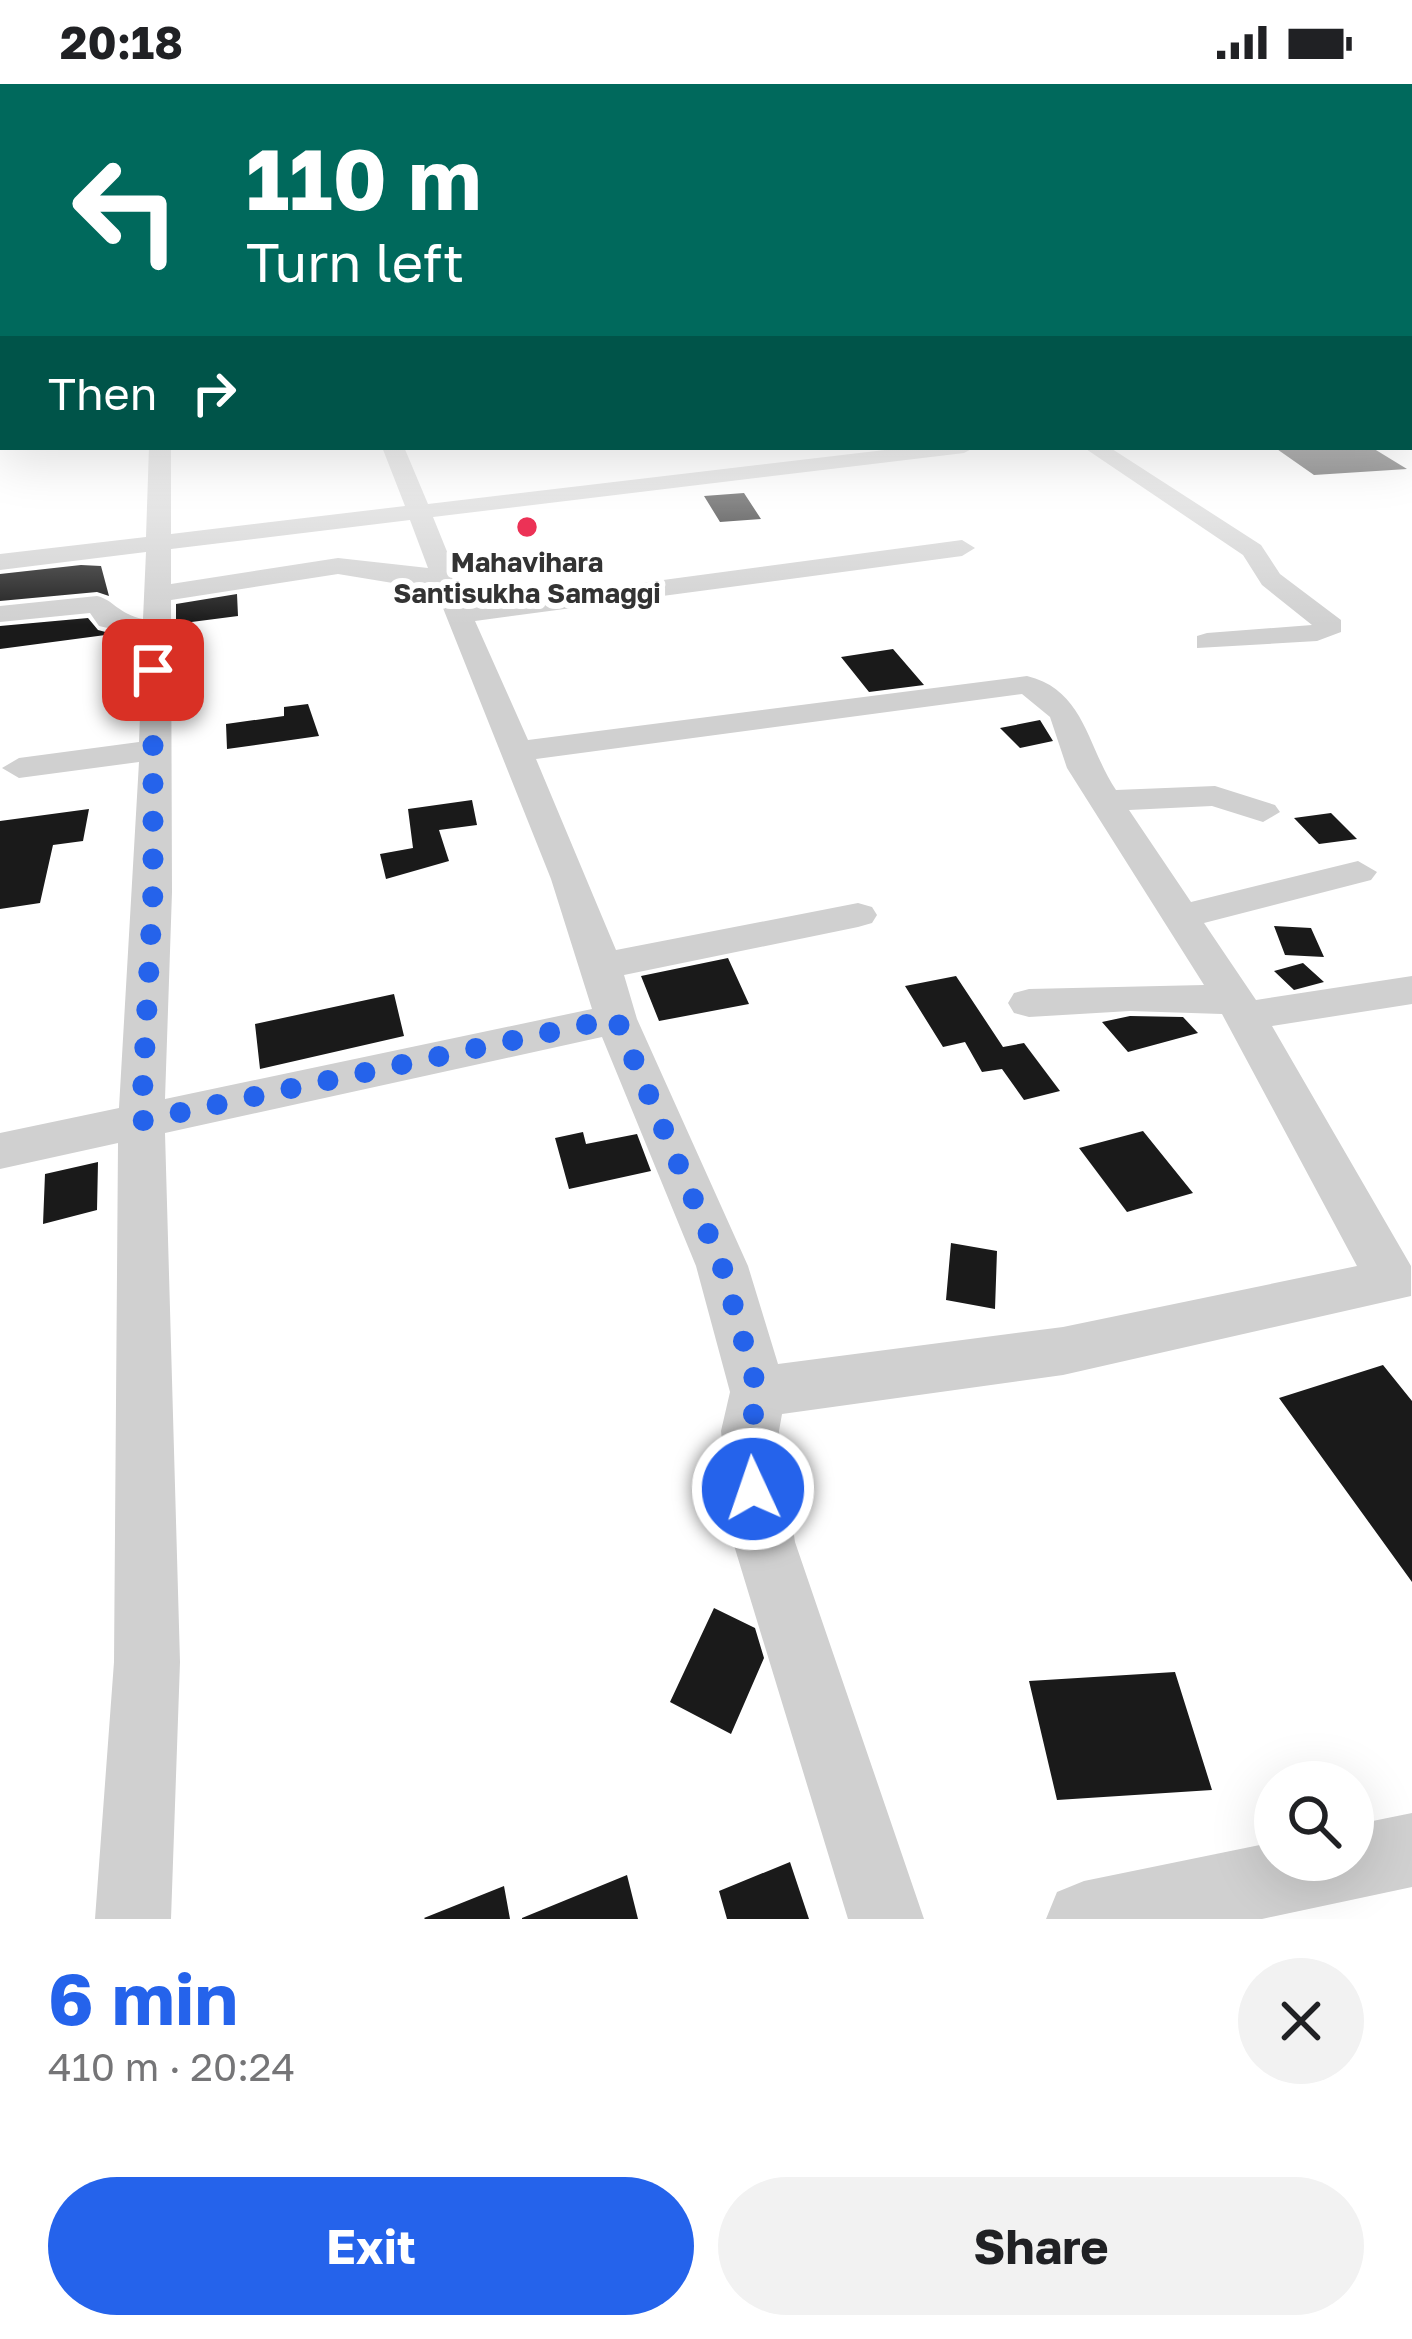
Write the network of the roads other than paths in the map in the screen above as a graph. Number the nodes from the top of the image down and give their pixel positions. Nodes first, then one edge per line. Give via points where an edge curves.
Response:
1 (160, 454) edge
2 (396, 454) edge
3 (888, 454) edge
4 (1104, 454) edge
5 (420, 510) junction
6 (155, 544) junction
7 (962, 548) dead end
8 (0, 562) edge
9 (445, 575) junction
10 (153, 612) junction
11 (0, 614) edge
12 (460, 615) junction
13 (1207, 642) dead end
14 (151, 749) junction
15 (520, 751) junction
16 (20, 768) dead end
17 (1107, 801) junction
18 (1264, 812) dead end
19 (1358, 872) dead end
20 (858, 915) dead end
21 (1184, 916) junction
22 (603, 966) junction
23 (1412, 990) edge
24 (1029, 1003) dead end
25 (1240, 1008) junction
26 (616, 1018) junction
27 (141, 1121) junction
28 (0, 1151) edge
29 (1402, 1295) edge
30 (758, 1392) junction
31 (1412, 1850) edge
32 (133, 1919) edge
33 (886, 1919) edge
34 (1084, 1919) edge

1 - 6 street
2 - 5 street
3 - 5 street via 653,474
4 - 13 street via 1244,544 1271,579 1331,626
5 - 6 street
5 - 9 street
6 - 8 street
6 - 10 street
7 - 12 street
9 - 10 street via 405,577 347,565
9 - 12 street
10 - 11 street via 109,620 98,604
10 - 14 street
12 - 15 street
14 - 16 street
14 - 27 street
15 - 17 street via 1028,685 1065,714 1084,768
15 - 22 street
17 - 18 street via 1215,796
17 - 21 street
19 - 21 street
20 - 22 street
21 - 25 street
22 - 26 street
23 - 25 street
24 - 25 street via 1130,997
25 - 29 street
26 - 27 street
26 - 30 street via 722,1266
27 - 28 street
27 - 32 street via 147,1662
29 - 30 street
30 - 33 street via 750,1431 764,1542
31 - 34 street

